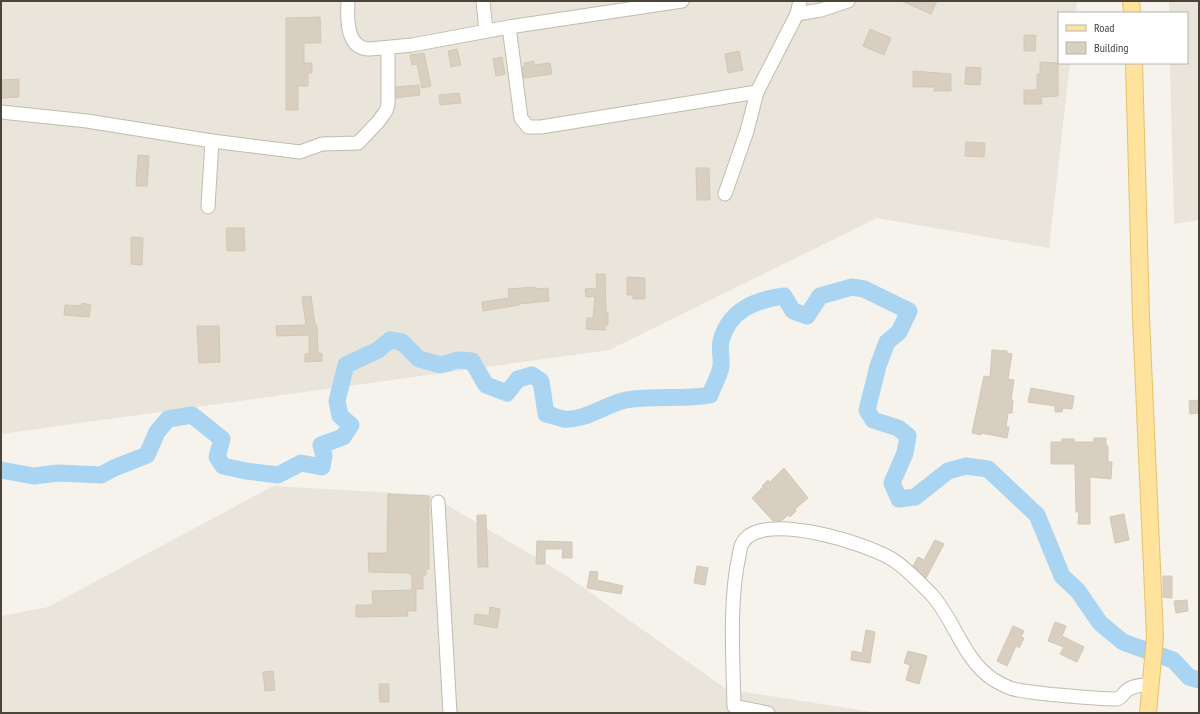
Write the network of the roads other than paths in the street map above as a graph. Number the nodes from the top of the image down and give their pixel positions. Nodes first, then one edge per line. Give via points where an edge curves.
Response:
1 (348, 1) edge
2 (483, 1) edge
3 (682, 1) edge
4 (800, 1) edge
5 (848, 1) edge
6 (1132, 1) edge
7 (1132, 12) edge
8 (797, 14) junction
9 (509, 27) junction
10 (486, 31) junction
11 (388, 48) junction
12 (1134, 64) edge
13 (757, 92) junction
14 (1, 112) edge
15 (212, 141) junction
16 (725, 194) dead end
17 (208, 207) dead end
18 (438, 502) dead end
19 (1151, 685) junction
20 (734, 710) edge
21 (450, 713) edge
22 (768, 713) edge
23 (1148, 713) edge

1 - 11 street via 349,28 354,43 363,49
2 - 10 street
3 - 9 street
4 - 8 street
5 - 8 street via 821,10
6 - 7 main road
8 - 13 street
9 - 10 street
9 - 13 street via 521,118 528,127
10 - 11 street
11 - 15 street via 386,112 358,143 322,144 300,152
12 - 19 main road via 1141,317 1155,637
13 - 16 street via 747,131
14 - 15 street via 87,121
15 - 17 street
18 - 21 street
19 - 20 street via 1134,686 1117,699 1010,688 992,679 970,657 947,614 932,595 895,561 860,544 810,531 763,530 749,534 742,543 737,564 734,595
19 - 23 main road
20 - 22 street

